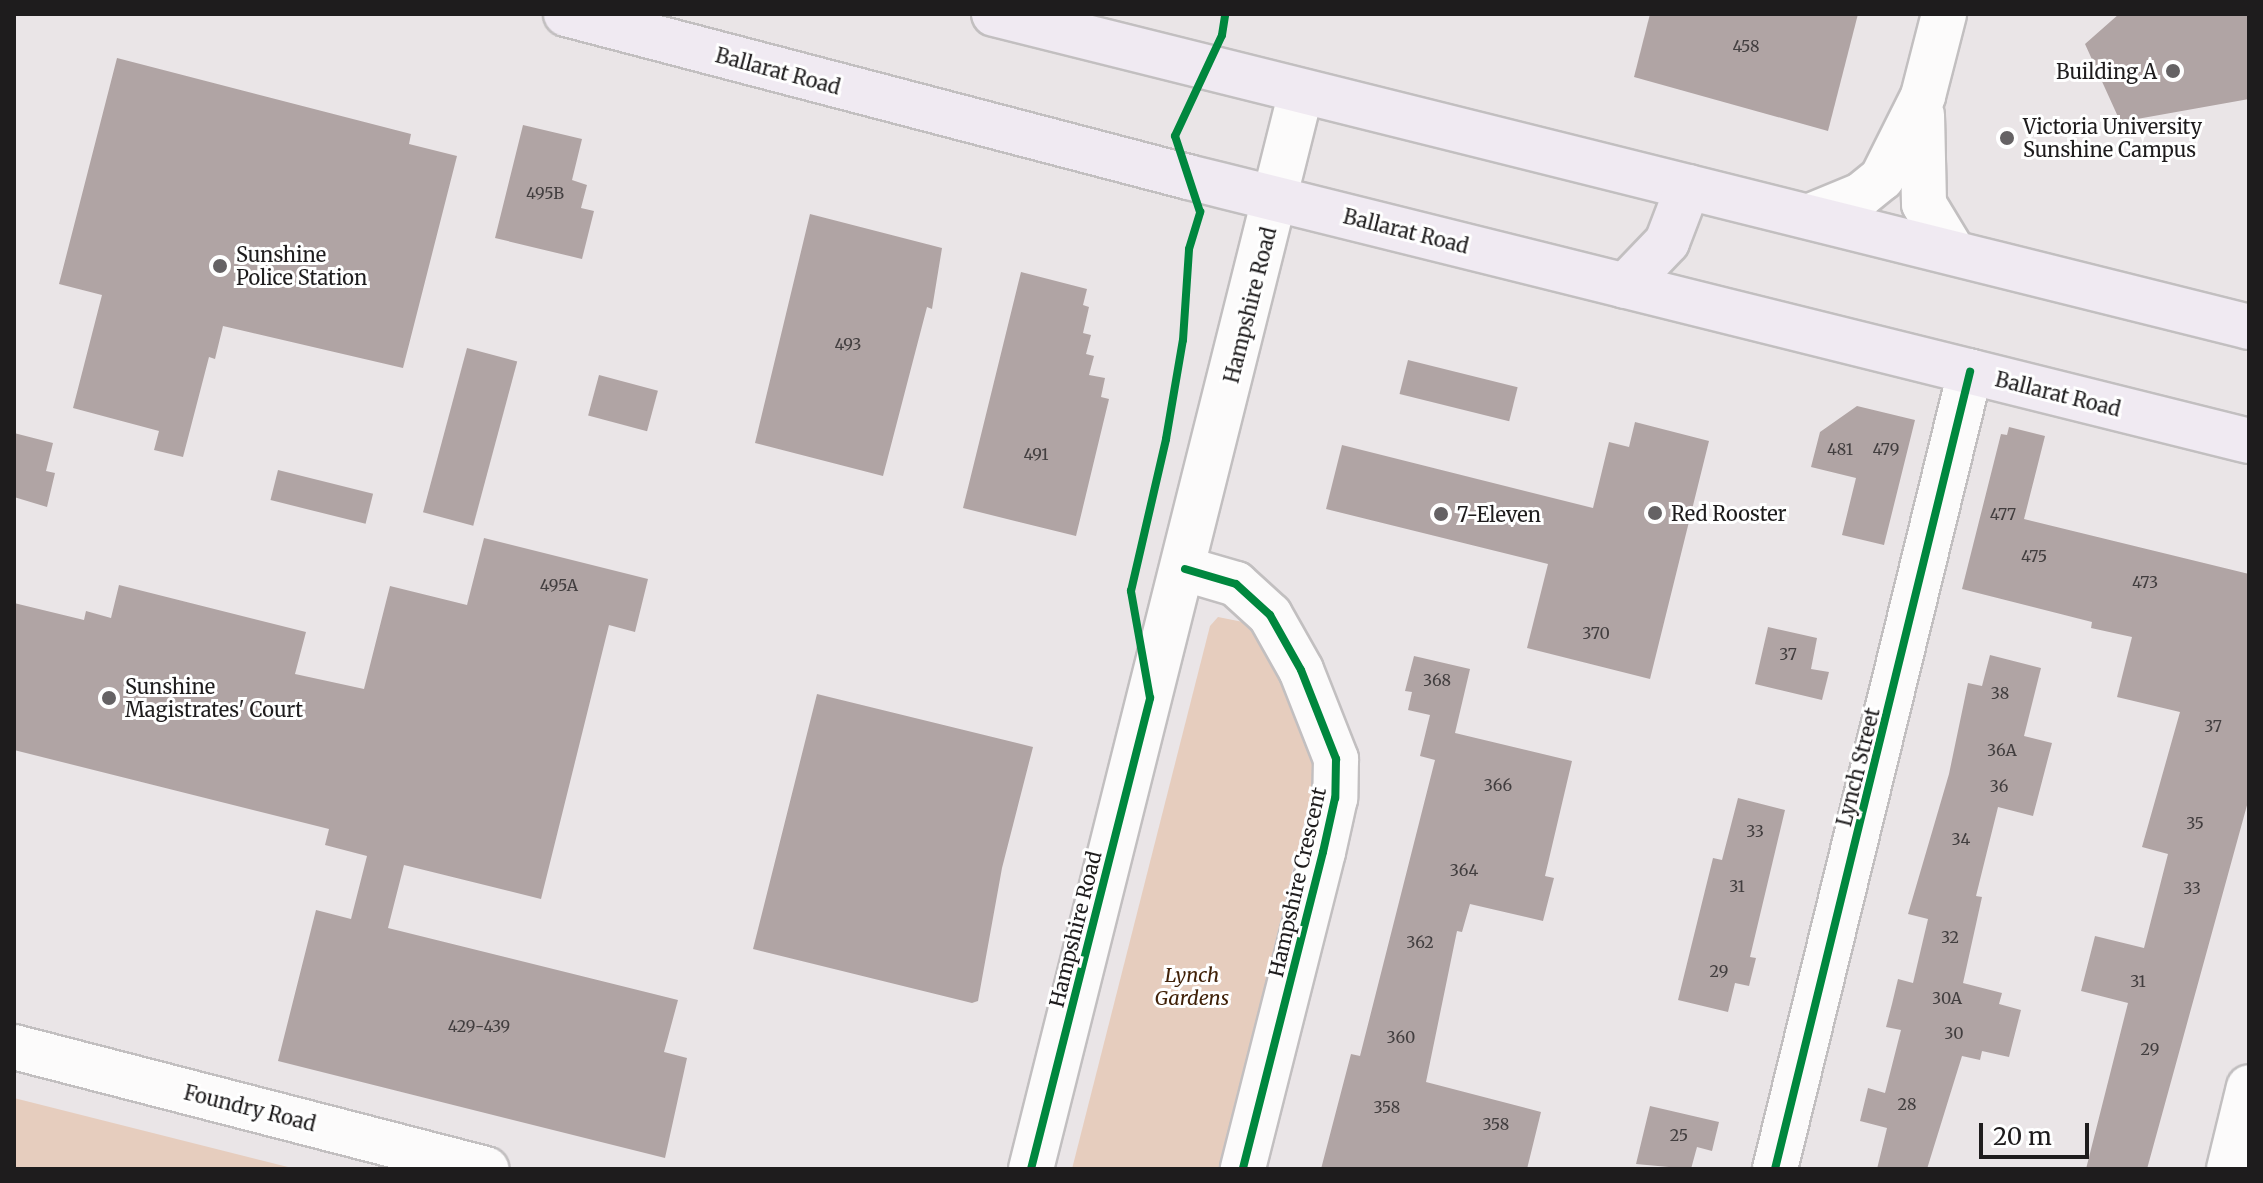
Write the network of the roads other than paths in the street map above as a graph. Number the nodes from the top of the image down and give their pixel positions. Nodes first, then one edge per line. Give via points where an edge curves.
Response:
1 (566, 14) edge
2 (994, 14) edge
3 (1944, 14) edge
4 (1301, 92) junction
5 (1923, 96) junction
6 (1688, 187) junction
7 (1277, 199) junction
8 (1810, 216) junction
9 (1953, 252) junction
10 (1625, 286) junction
11 (2249, 327) edge
12 (1970, 372) junction
13 (2249, 441) edge
14 (1185, 569) junction
15 (14, 1047) edge
16 (2249, 1087) edge
17 (487, 1169) edge
18 (1031, 1169) edge
19 (1243, 1169) edge
20 (1775, 1169) edge
21 (2229, 1169) edge

1 - 7 highway, Ballarat Road
2 - 4 highway
3 - 5 street
4 - 6 highway
4 - 7 street, Hampshire Road
5 - 8 street via 1882,178 1861,195
5 - 9 street via 1919,174 1924,204
6 - 8 highway
6 - 10 highway via 1667,242
7 - 10 highway, Ballarat Road
7 - 14 street, Hampshire Road
8 - 9 highway
9 - 11 highway
10 - 12 highway, Ballarat Road
12 - 13 highway, Ballarat Road
12 - 20 street, Lynch Street
14 - 18 street, Hampshire Road
14 - 19 street, Hampshire Crescent via 1236,584 1270,615 1307,683 1336,759 1335,798 1323,852
15 - 17 street, Foundry Road
16 - 21 street

